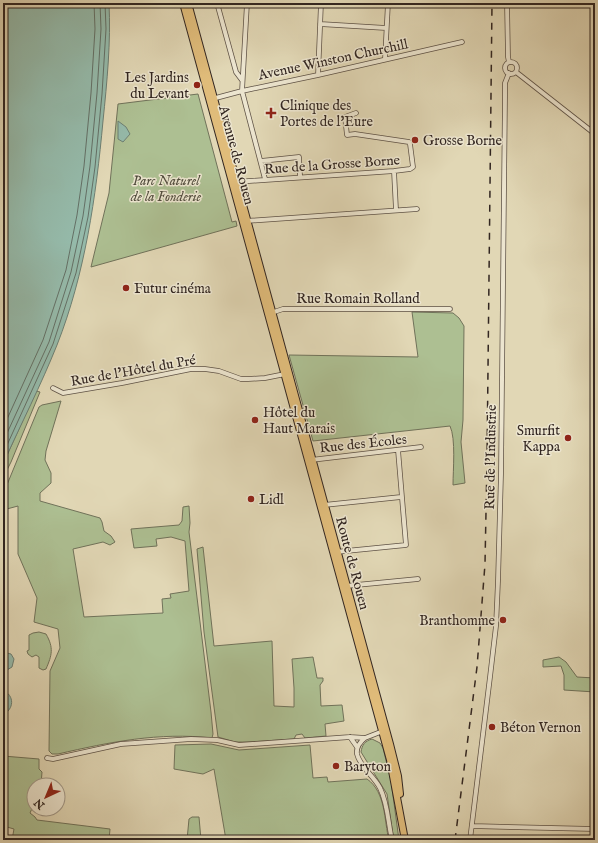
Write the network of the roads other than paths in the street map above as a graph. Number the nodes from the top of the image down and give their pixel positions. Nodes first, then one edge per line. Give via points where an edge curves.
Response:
1 (183, 3) edge
2 (188, 3) edge
3 (218, 3) edge
4 (247, 3) edge
5 (321, 3) edge
6 (388, 3) edge
7 (507, 3) edge
8 (320, 24) junction
9 (386, 28) junction
10 (195, 37) junction
11 (462, 42) dead end
12 (385, 59) junction
13 (509, 62) junction
14 (516, 72) junction
15 (509, 73) junction
16 (318, 75) junction
17 (242, 81) junction
18 (242, 91) junction
19 (212, 99) junction
20 (356, 113) dead end
21 (595, 134) edge
22 (261, 161) junction
23 (394, 171) junction
24 (300, 176) junction
25 (266, 179) junction
26 (234, 182) junction
27 (417, 209) dead end
28 (396, 210) junction
29 (245, 221) junction
30 (450, 310) dead end
31 (270, 313) junction
32 (286, 374) junction
33 (53, 388) dead end
34 (421, 447) dead end
35 (398, 450) junction
36 (310, 460) junction
37 (402, 497) junction
38 (322, 505) junction
39 (335, 552) junction
40 (418, 579) dead end
41 (344, 587) junction
42 (384, 731) junction
43 (350, 738) junction
44 (365, 738) junction
45 (357, 747) junction
46 (47, 758) dead end
47 (472, 826) junction
48 (595, 829) edge
49 (392, 840) edge
50 (405, 840) edge
51 (470, 840) edge

1 - 10 main road, Avenue de Rouen
2 - 10 main road, Avenue de Rouen
3 - 17 street via 236,72
4 - 17 street
5 - 8 street
6 - 9 street
7 - 13 street
8 - 9 street
8 - 16 street
9 - 12 street
10 - 19 main road, Avenue de Rouen
11 - 12 street, Avenue Winston Churchill
12 - 16 street, Avenue Winston Churchill
13 - 14 street via 517,64
13 - 15 street via 505,68
14 - 15 street
14 - 21 street
15 - 47 street, Rue de l'Industrie via 505,83 504,102 502,474 496,626
16 - 18 street, Avenue Winston Churchill
17 - 18 street
18 - 19 street, Avenue Winston Churchill
18 - 22 street
19 - 26 main road, Avenue de Rouen
20 - 23 street, Rue de la Grosse Borne via 345,117 347,135 409,142 412,167
22 - 24 street via 299,157
22 - 25 street
23 - 24 street, Rue de la Grosse Borne
23 - 28 street
24 - 25 street, Rue de la Grosse Borne
25 - 26 street, Rue de la Grosse Borne
26 - 29 main road, Avenue de Rouen
27 - 28 street
28 - 29 street
29 - 31 main road, Avenue de Rouen
30 - 31 street, Rue Romain Rolland via 283,309
31 - 32 main road, Route de Rouen
32 - 33 street, Rue de l'Hôtel du Pré via 241,379 219,371 191,369 63,393
32 - 36 main road, Route de Rouen
34 - 35 street, Rue des Écoles
35 - 36 street, Rue des Écoles
35 - 37 street
36 - 38 main road, Route de Rouen
37 - 38 street
37 - 39 street via 406,545
38 - 39 main road, Route de Rouen
39 - 41 main road, Route de Rouen
40 - 41 street
41 - 42 main road, Route de Rouen
42 - 44 street
42 - 50 main road, Route de Rouen via 398,776
43 - 44 street
43 - 45 street
43 - 46 street via 239,745 217,740 191,739 121,744 53,759
44 - 45 street
45 - 49 street via 360,761 380,788 386,803
47 - 48 street
47 - 51 street, Rue de l'Industrie

